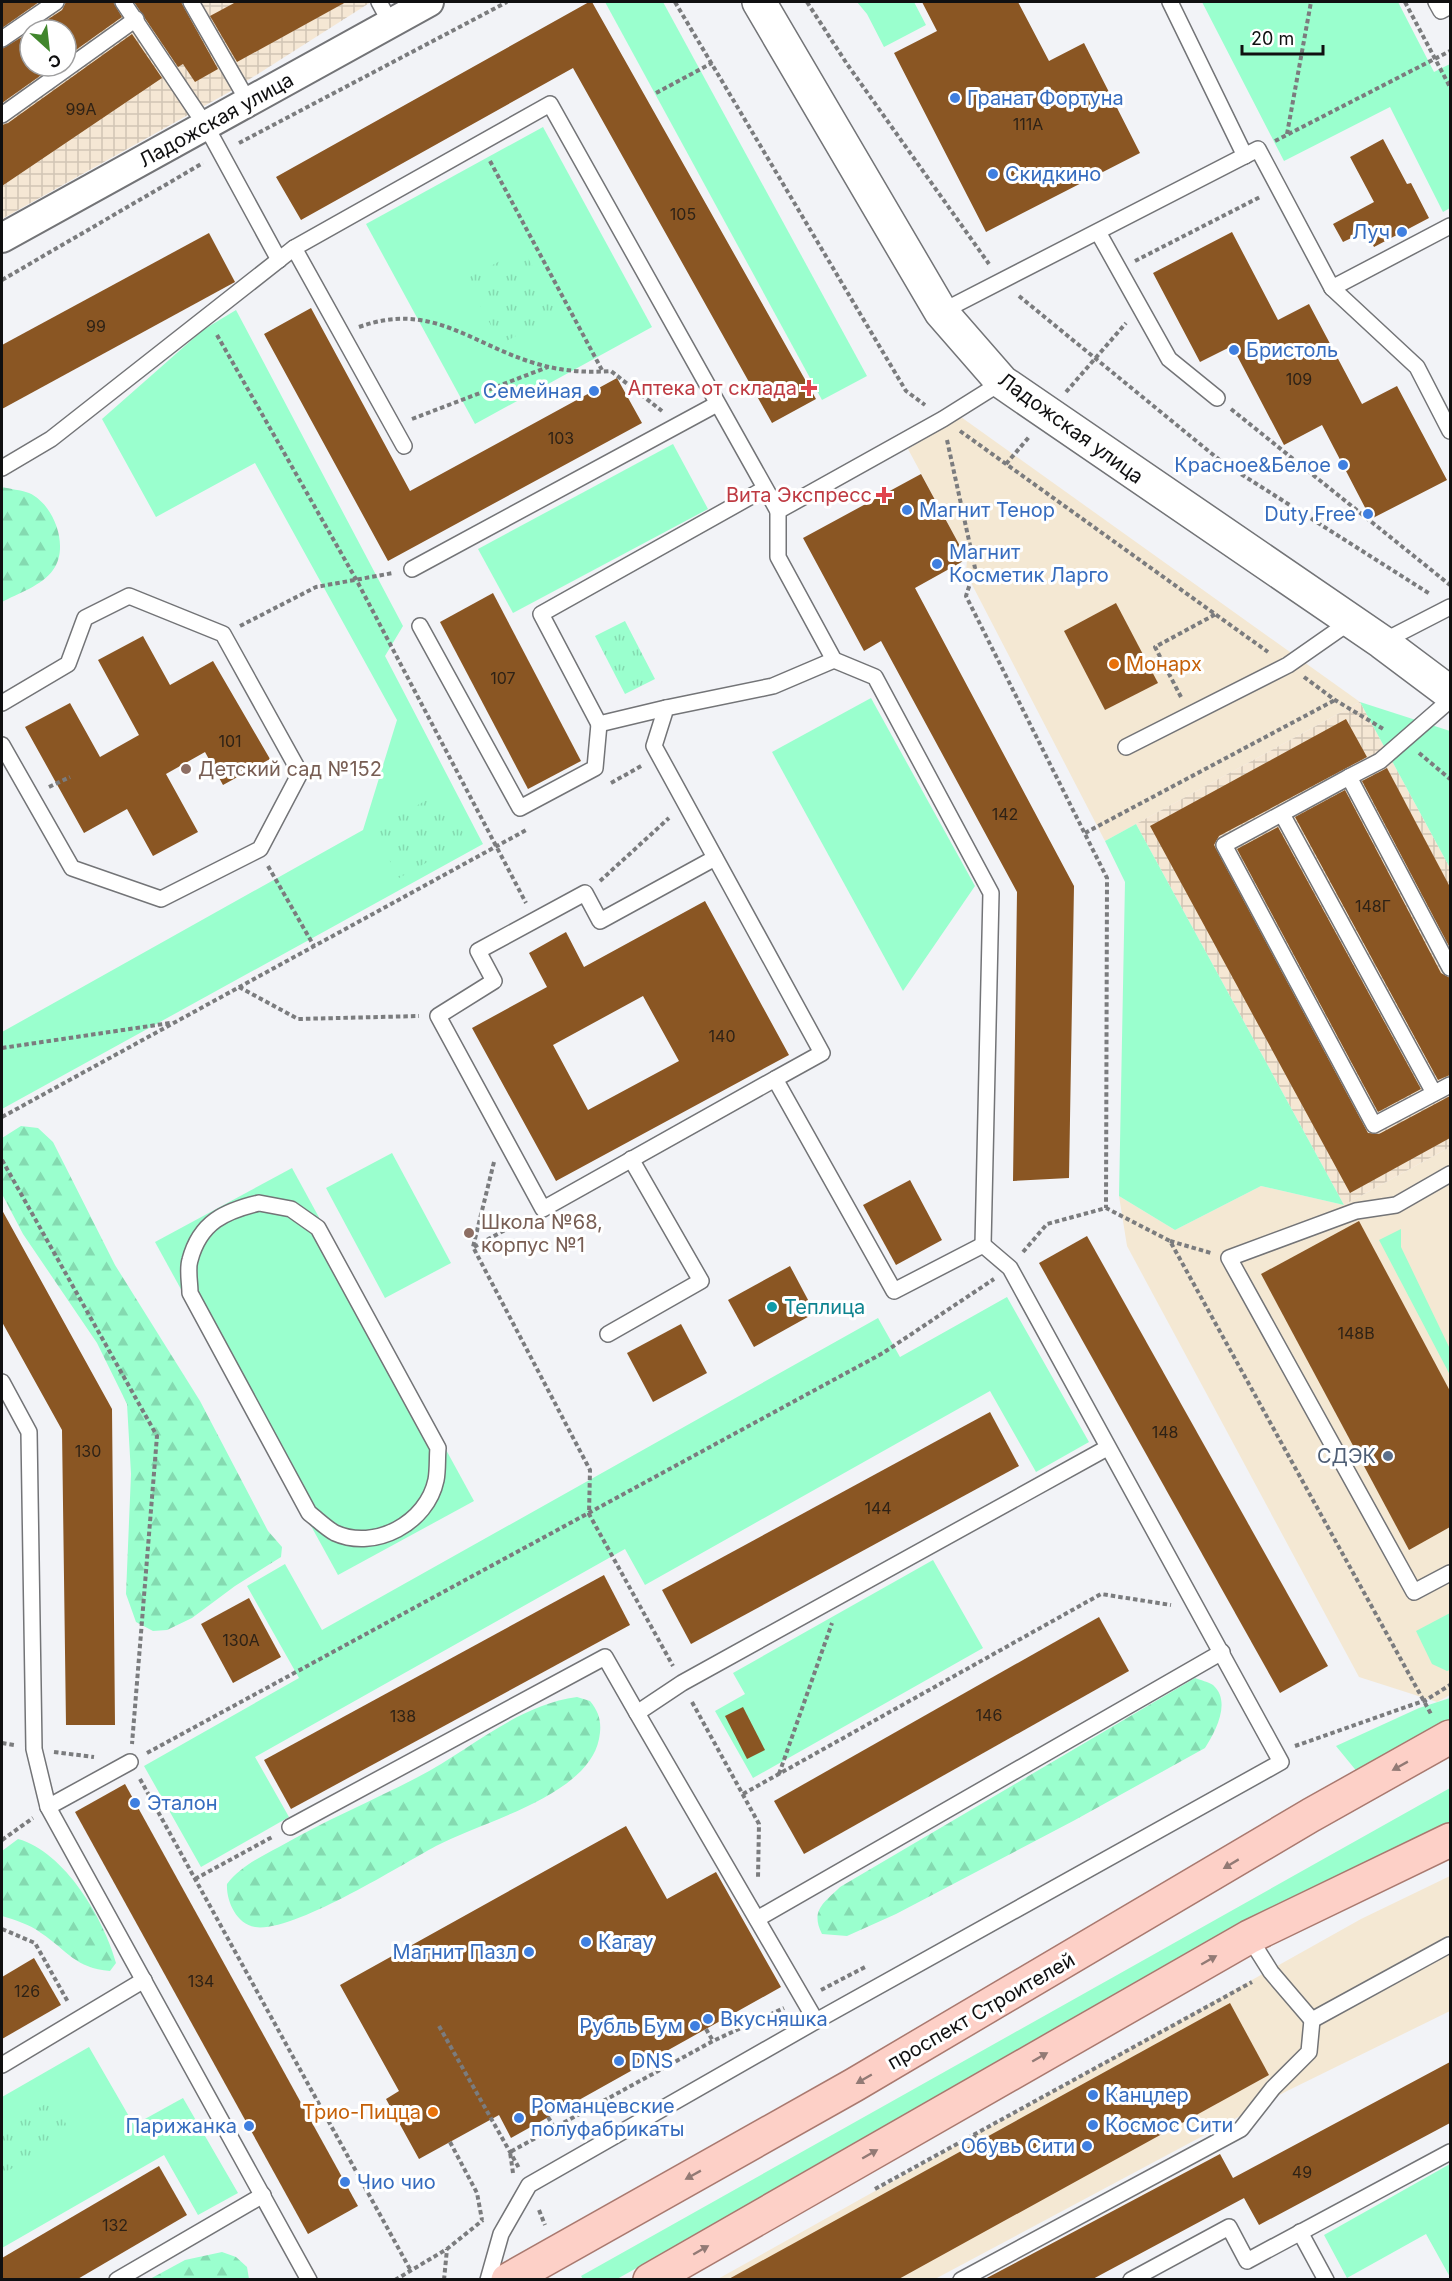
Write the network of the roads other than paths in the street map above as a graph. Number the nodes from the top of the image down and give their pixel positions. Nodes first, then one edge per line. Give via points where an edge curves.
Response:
1 (56, 2) edge
2 (123, 2) edge
3 (429, 2) edge
4 (759, 2) edge
5 (1170, 2) edge
6 (1436, 2) edge
7 (198, 4) edge
8 (1450, 6) edge
9 (385, 13) edge
10 (136, 19) junction
11 (2, 39) edge
12 (249, 103) junction
13 (2, 115) edge
14 (206, 126) junction
15 (1252, 153) junction
16 (1450, 226) edge
17 (1098, 232) junction
18 (2, 238) edge
19 (294, 248) junction
20 (279, 260) junction
21 (1332, 288) junction
22 (942, 312) junction
23 (1002, 382) junction
24 (1217, 398) road end
25 (717, 404) junction
26 (1450, 431) edge
27 (404, 446) dead end
28 (2, 468) edge
29 (764, 489) junction
30 (778, 511) junction
31 (411, 569) road end
32 (1446, 604) edge
33 (1351, 621) junction
34 (420, 627) dead end
35 (1382, 642) junction
36 (834, 660) junction
37 (1450, 693) edge
38 (1450, 700) edge
39 (2, 703) edge
40 (666, 708) junction
41 (598, 724) junction
42 (2, 745) edge
43 (1126, 747) dead end
44 (1349, 777) junction
45 (1282, 814) junction
46 (716, 858) junction
47 (1450, 968) edge
48 (775, 1079) junction
49 (1450, 1085) edge
50 (1434, 1093) junction
51 (631, 1159) junction
52 (1450, 1174) edge
53 (983, 1245) junction
54 (608, 1334) dead end
55 (2, 1382) edge
56 (1107, 1448) junction
57 (423, 1510) joint
58 (1450, 1573) edge
59 (1222, 1652) junction
60 (638, 1713) junction
61 (1450, 1737) edge
62 (130, 1762) road end
63 (48, 1807) junction
64 (290, 1827) road end
65 (1450, 1840) edge
66 (757, 1919) junction
67 (1249, 1937) junction
68 (1449, 1945) dead end
69 (144, 1980) junction
70 (1312, 2020) junction
71 (816, 2021) junction
72 (2, 2065) edge
73 (1450, 2152) edge
74 (263, 2195) junction
75 (1300, 2232) junction
76 (117, 2280) edge
77 (309, 2280) edge
78 (488, 2280) edge
79 (508, 2280) edge
80 (650, 2280) edge
81 (961, 2280) edge
82 (1131, 2280) edge
83 (1326, 2280) edge

1 - 11 lane
2 - 10 lane
3 - 9 street, Ладожская улица
4 - 22 street, Ладожская улица
5 - 15 lane
6 - 8 lane via 1441,11
7 - 12 lane
9 - 12 street, Ладожская улица
10 - 13 lane
10 - 14 lane
12 - 14 street, Ладожская улица
14 - 18 street, Ладожская улица
14 - 20 lane
15 - 17 lane
15 - 21 lane
16 - 21 lane
17 - 22 lane
17 - 24 lane via 1169,359
19 - 20 lane
19 - 25 lane via 550,104
19 - 27 lane
20 - 28 lane via 51,439
21 - 26 lane via 1417,367
22 - 23 street, Ладожская улица
23 - 30 lane
23 - 33 street, Ладожская улица
25 - 29 lane
25 - 31 lane
29 - 30 lane
29 - 41 lane via 541,614
30 - 36 lane via 778,557
32 - 35 lane
33 - 35 street, Ладожская улица
33 - 43 lane via 1288,665
34 - 41 lane via 520,808 595,768
35 - 37 street, Ладожская улица
36 - 40 lane via 773,686
36 - 53 lane via 875,677 991,893
38 - 44 lane via 1380,761
39 - 42 lane via 68,664 85,618 129,596 223,634 300,773 260,849 161,899 72,868
40 - 41 lane
40 - 46 lane via 654,746
44 - 45 lane
44 - 47 lane
45 - 50 lane
45 - 50 lane via 1224,845 1374,1125
46 - 48 lane via 822,1053
46 - 51 lane via 600,921 585,893 477,951 494,981 438,1016 543,1209
48 - 51 lane
48 - 53 lane via 894,1291
49 - 50 lane
51 - 54 lane via 701,1281
52 - 58 lane via 1396,1205 1356,1211 1229,1258 1414,1592
53 - 56 lane via 1010,1268
55 - 63 lane via 29,1432 34,1749
56 - 59 lane
56 - 60 lane via 682,1683
57 - 57 lane via 398,1531 367,1539 335,1533 309,1513 190,1293 189,1261 203,1231 228,1210 259,1203 291,1209 318,1228 438,1448 436,1481
59 - 66 lane
59 - 71 lane via 1281,1762
60 - 64 lane via 605,1658
60 - 66 lane
61 -> 79 main road, проспект Строителей via 854,2085
62 - 63 lane
63 - 69 lane
65 - 67 main road
66 - 71 lane
67 - 70 lane via 1271,1972
80 -> 67 main road
68 - 70 lane
69 - 72 lane
69 - 74 lane
70 - 81 lane via 1309,2052 1273,2088 1241,2129
71 - 78 lane via 529,2185 501,2234
73 - 75 lane
74 - 76 lane
74 - 77 lane
75 - 82 lane via 1247,2260 1229,2227
75 - 83 lane

